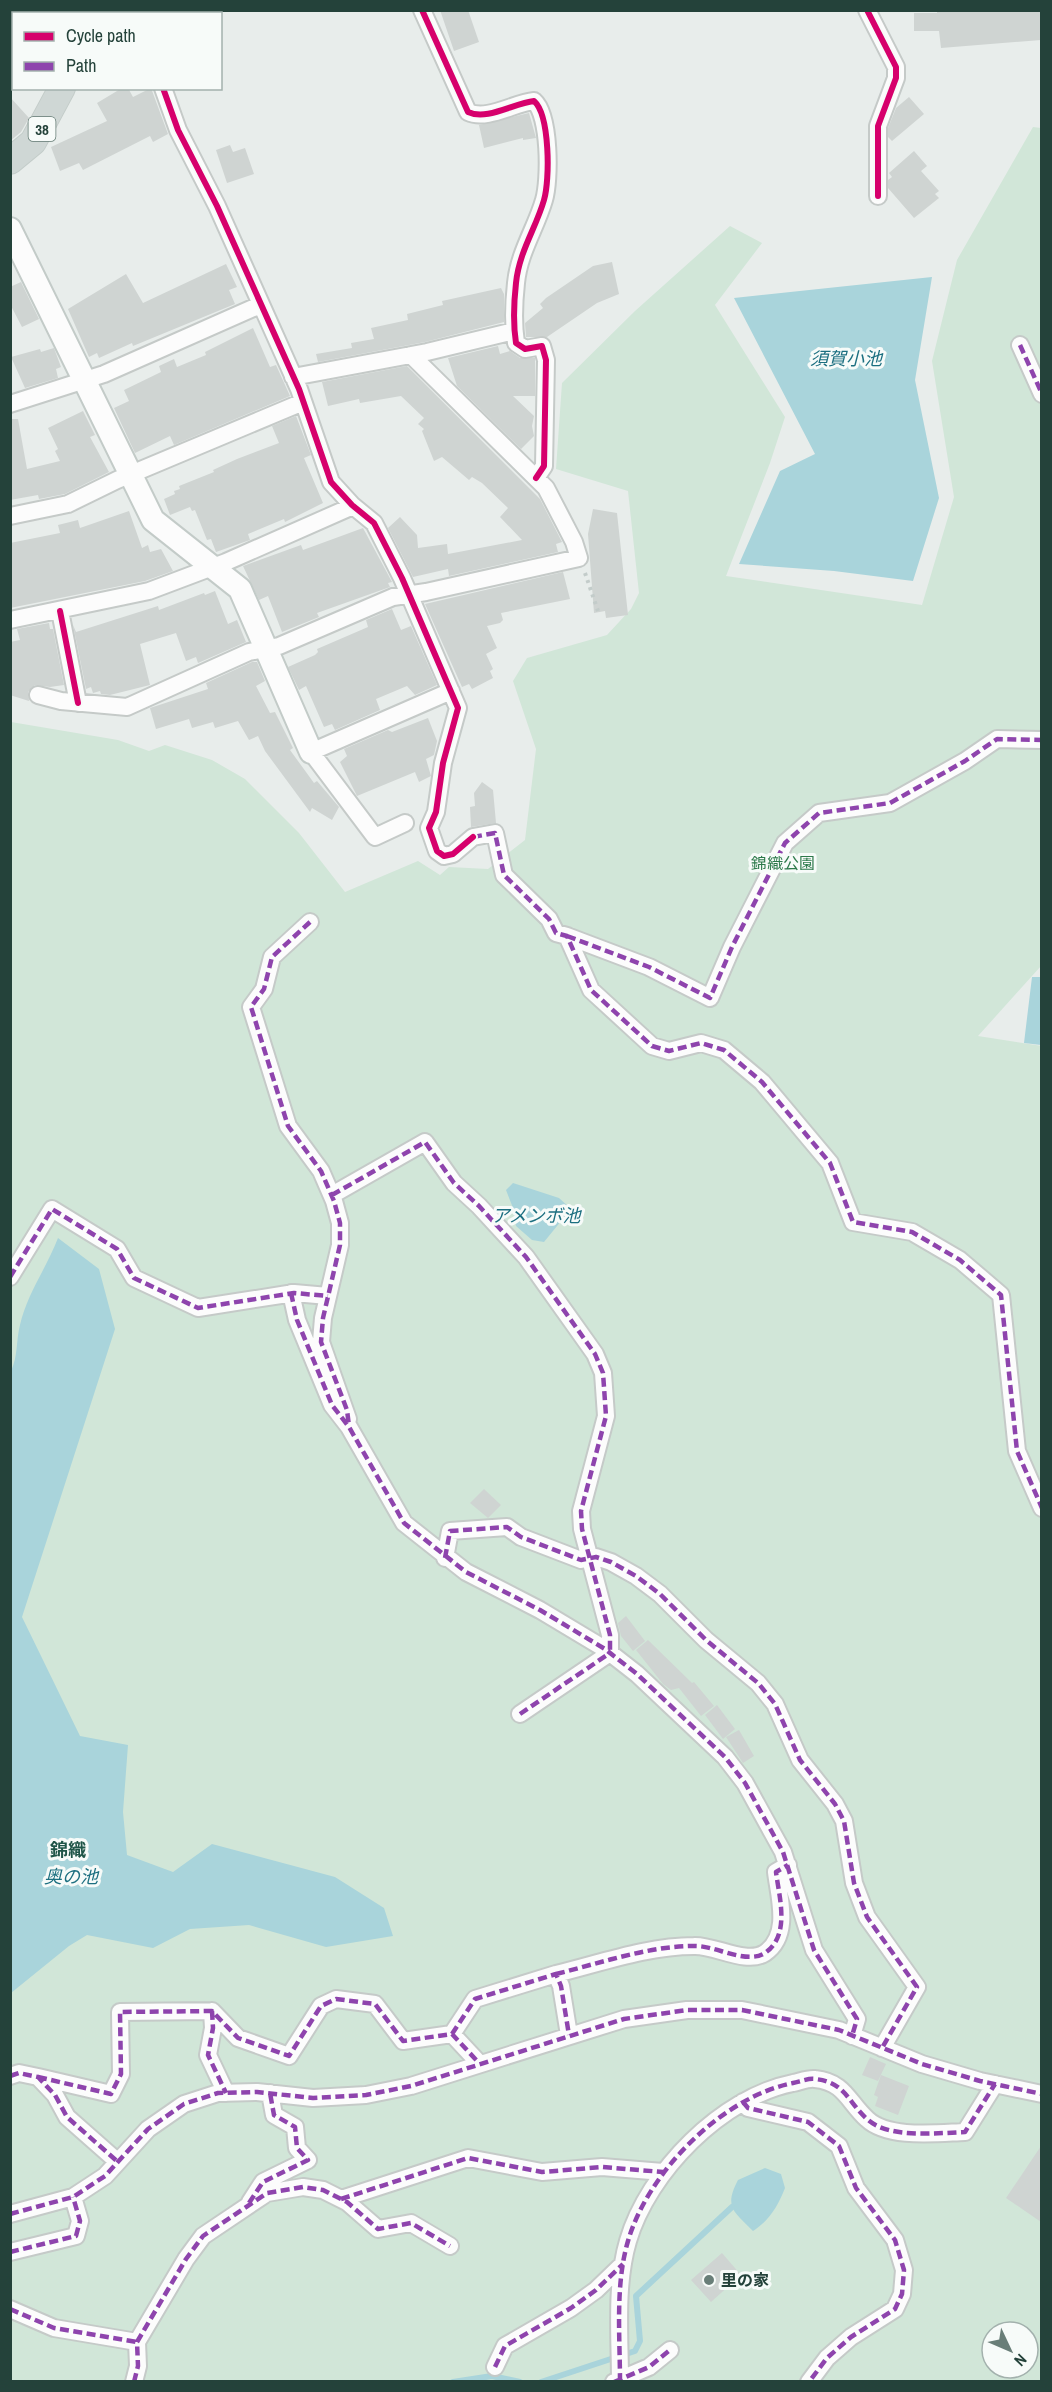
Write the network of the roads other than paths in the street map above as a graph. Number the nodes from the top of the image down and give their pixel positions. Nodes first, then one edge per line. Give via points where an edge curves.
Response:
1 (422, 10) edge
2 (867, 10) edge
3 (61, 90) edge
4 (163, 90) edge
5 (10, 161) edge
6 (878, 196) dead end
7 (10, 229) edge
8 (260, 305) junction
9 (514, 331) junction
10 (1020, 345) dead end
11 (411, 355) junction
12 (293, 377) junction
13 (86, 381) junction
14 (1041, 394) edge
15 (303, 402) junction
16 (10, 404) edge
17 (132, 474) junction
18 (536, 478) junction
19 (353, 506) junction
20 (10, 516) edge
21 (213, 567) junction
22 (409, 594) junction
23 (60, 611) junction
24 (10, 620) edge
25 (265, 649) junction
26 (451, 691) junction
27 (38, 695) dead end
28 (78, 703) junction
29 (1041, 740) edge
30 (311, 752) junction
31 (405, 823) dead end
32 (310, 922) dead end
33 (567, 936) junction
34 (332, 1195) junction
35 (10, 1277) edge
36 (291, 1293) junction
37 (328, 1296) junction
38 (349, 1427) junction
39 (1041, 1508) edge
40 (445, 1558) junction
41 (590, 1559) junction
42 (610, 1653) junction
43 (520, 1714) dead end
44 (788, 1865) junction
45 (556, 1974) junction
46 (213, 2012) junction
47 (452, 2034) junction
48 (569, 2034) junction
49 (852, 2036) junction
50 (882, 2048) junction
51 (479, 2063) junction
52 (10, 2076) edge
53 (39, 2077) junction
54 (995, 2084) junction
55 (226, 2093) junction
56 (270, 2093) junction
57 (1041, 2094) edge
58 (743, 2102) junction
59 (118, 2162) junction
60 (663, 2172) junction
61 (74, 2197) junction
62 (341, 2199) junction
63 (246, 2208) junction
64 (10, 2214) edge
65 (450, 2246) dead end
66 (10, 2252) edge
67 (623, 2264) junction
68 (10, 2309) edge
69 (137, 2342) junction
70 (670, 2350) dead end
71 (495, 2367) dead end
72 (618, 2381) edge
73 (134, 2382) edge
74 (809, 2382) edge

1 - 9 street via 468,112 484,114 534,101 541,107 546,142 544,199 526,241 516,282
2 - 6 street via 896,67 896,78 878,126
3 - 5 main road, 38 via 33,142
4 - 8 street
7 - 13 street
8 - 12 street
8 - 13 street
9 - 11 street
9 - 18 street via 516,343 525,349 542,346 546,360 544,466
10 - 14 street
11 - 12 street
11 - 18 street
12 - 15 street
13 - 16 street
13 - 17 street
15 - 17 street
15 - 19 street via 331,482
17 - 20 street via 68,504
17 - 21 street via 153,520
18 - 22 street via 558,506 579,558
19 - 21 street
19 - 22 street via 374,523
21 - 23 street via 149,591
21 - 25 street via 240,589
22 - 25 street
22 - 26 street
23 - 24 street
23 - 28 street
25 - 28 street via 249,652 127,707
25 - 30 street
26 - 30 street
26 - 33 street via 458,708 443,763 436,812 429,828 437,851 444,856 453,854 472,837 495,833 504,875 549,919 556,933
27 - 28 street
29 - 33 street via 997,739 890,803 819,813 785,843 710,998 608,949
30 - 31 street via 375,837
32 - 34 street via 272,957 264,989 251,1007 288,1126 321,1172
33 - 39 street via 591,990 652,1046 669,1051 701,1043 724,1050 762,1082 830,1162 853,1222 912,1233 960,1260 1002,1295 1017,1451
34 - 37 street via 340,1223 340,1245
34 - 41 street via 425,1142 454,1183 526,1257 595,1354 603,1373 606,1416 581,1511
35 - 36 street via 52,1209 117,1249 134,1278 198,1308
36 - 37 street
36 - 38 street via 297,1320 332,1405
37 - 38 street via 321,1342
38 - 40 street via 404,1523
40 - 41 street via 450,1531 507,1527 521,1537 582,1560
40 - 42 street
41 - 42 street via 610,1635
41 - 50 street via 611,1562 636,1576 758,1683 774,1704 800,1760 835,1804 844,1821 854,1883 867,1917 917,1987
42 - 43 street
42 - 44 street via 725,1757 745,1783
44 - 45 street via 776,1872 782,1923 779,1937 765,1952 753,1957 696,1945 663,1947
44 - 49 street via 814,1950 857,2019
45 - 47 street via 475,1999
45 - 48 street
46 - 47 street via 238,2038 289,2055 321,2006 336,1999 375,2004 404,2041
46 - 53 street via 120,2012 121,2074 111,2094
46 - 55 street via 208,2055
47 - 51 street
48 - 49 street via 624,2019 687,2010 742,2010
48 - 51 street
49 - 50 street
50 - 54 street via 922,2064
51 - 56 street via 366,2095 314,2098
52 - 53 street via 19,2073
53 - 59 street via 67,2117
54 - 57 street
54 - 58 street via 964,2132 910,2133 882,2128 867,2120 844,2089 814,2079 773,2087
55 - 56 street
55 - 59 street via 184,2104 148,2129
56 - 63 street via 274,2115 295,2127 297,2148 308,2160 263,2182
58 - 60 street via 695,2140
58 - 74 street via 748,2108 808,2122 839,2146 856,2188 895,2240 904,2270 902,2294 895,2309 851,2337 827,2358
59 - 61 street
60 - 62 street via 602,2168 542,2172 468,2158
60 - 67 street via 641,2209
61 - 64 street
61 - 66 street via 80,2221 76,2236
62 - 63 street via 323,2190 303,2187 267,2193
62 - 65 street via 378,2229 411,2223
63 - 69 street via 203,2236
67 - 71 street via 597,2290 505,2346
67 - 72 street
68 - 69 street via 54,2328
69 - 73 street
70 - 72 street via 650,2367

